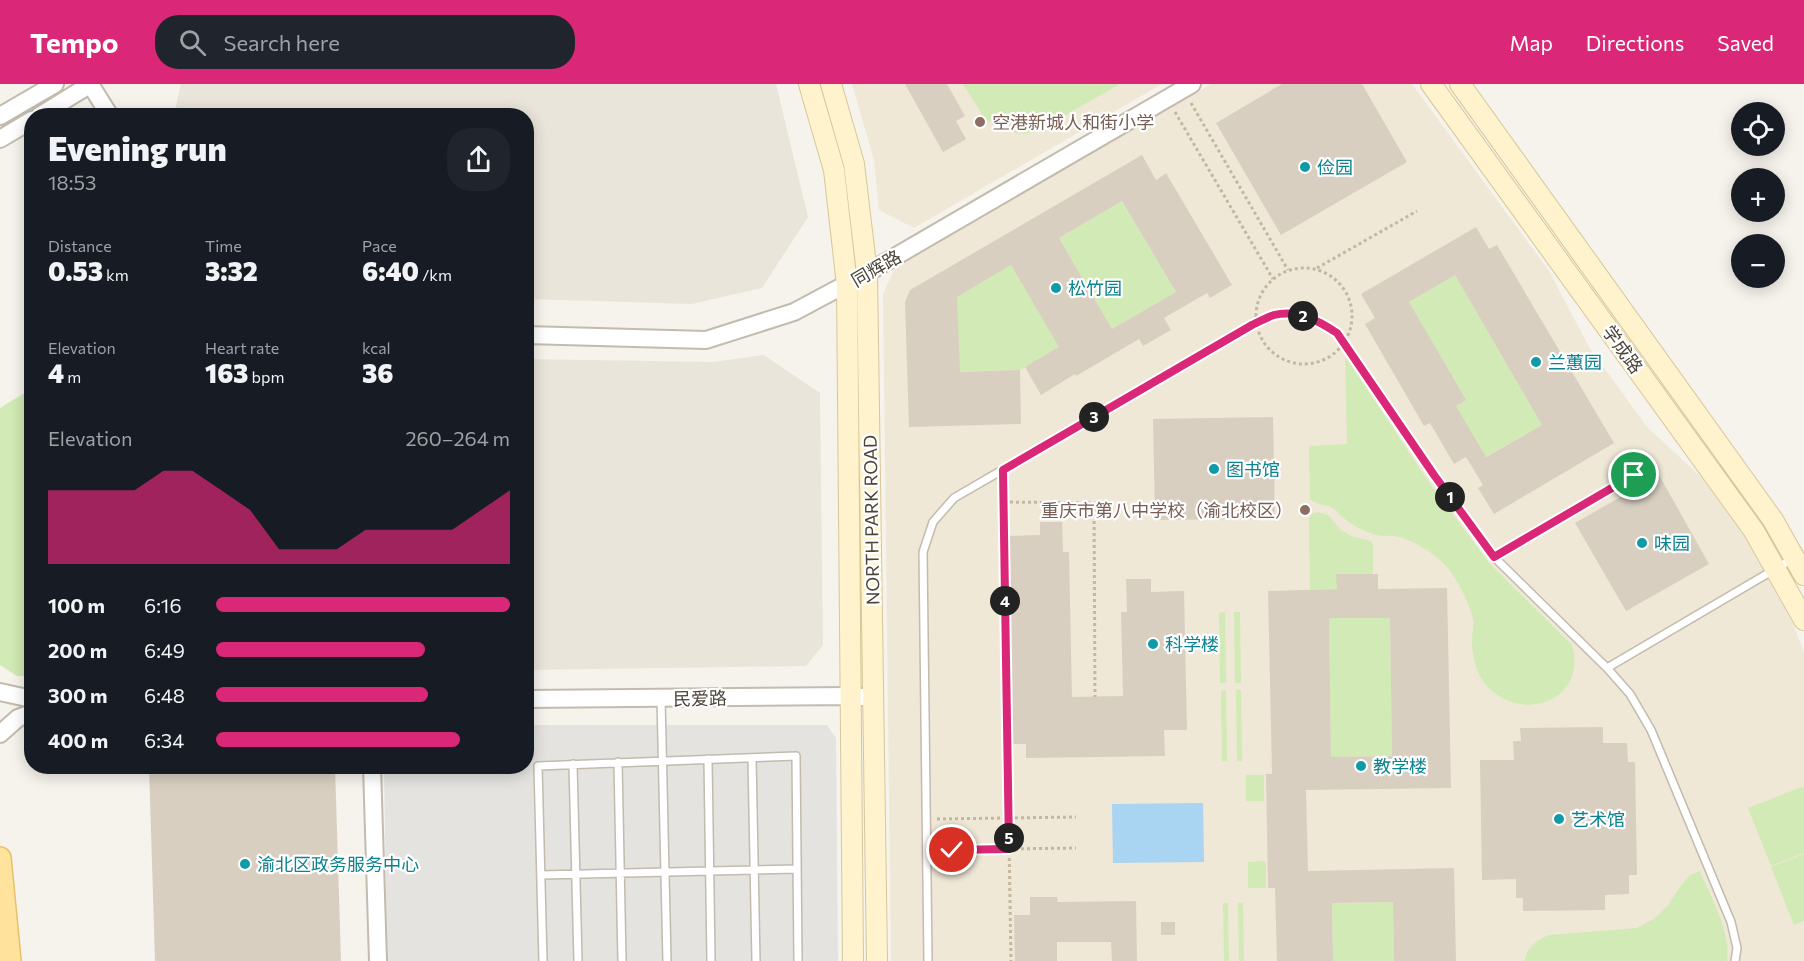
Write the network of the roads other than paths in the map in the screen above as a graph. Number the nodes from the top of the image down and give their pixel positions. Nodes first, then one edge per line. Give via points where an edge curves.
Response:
1 (56, 84) edge
2 (91, 84) edge
3 (809, 84) edge
4 (831, 84) edge
5 (1431, 84) edge
6 (1460, 84) edge
7 (1187, 87) edge
8 (52, 108) edge
9 (105, 108) edge
10 (0, 116) edge
11 (24, 125) edge
12 (0, 139) edge
13 (867, 273) junction
14 (847, 285) junction
15 (534, 335) edge
16 (1634, 475) dead end
17 (1494, 557) junction
18 (1799, 566) edge
19 (1775, 569) junction
20 (1804, 620) edge
21 (1607, 668) junction
22 (0, 692) edge
23 (850, 696) junction
24 (24, 697) edge
25 (661, 698) junction
26 (873, 698) junction
27 (534, 699) edge
28 (24, 716) edge
29 (0, 734) edge
30 (753, 758) junction
31 (708, 759) junction
32 (663, 760) junction
33 (618, 762) junction
34 (573, 764) junction
35 (372, 774) edge
36 (0, 858) edge
37 (797, 869) junction
38 (754, 870) junction
39 (710, 872) junction
40 (665, 873) junction
41 (576, 874) junction
42 (620, 874) junction
43 (541, 875) junction
44 (10, 961) edge
45 (378, 961) edge
46 (543, 961) edge
47 (578, 961) edge
48 (622, 961) edge
49 (667, 961) edge
50 (711, 961) edge
51 (756, 961) edge
52 (798, 961) edge
53 (853, 961) edge
54 (878, 961) edge
55 (928, 961) edge
56 (1735, 961) edge

1 - 10 street
2 - 8 street
2 - 9 street
3 - 14 main road, NORTH PARK ROAD via 834,170
4 - 13 main road, NORTH PARK ROAD via 854,164
5 - 19 main road, 学成路 via 1747,522
6 - 18 main road, 学成路 via 1773,520
7 - 13 street, 同辉路
11 - 12 street
13 - 14 street, 同辉路
13 - 26 main road, NORTH PARK ROAD
14 - 15 street, 同辉路 via 794,312 706,340
14 - 23 main road, NORTH PARK ROAD
16 - 17 lane
17 - 21 lane
17 - 55 lane via 1337,333 1297,314 1275,315 1252,325 954,498 933,522 923,552
18 - 19 lane
19 - 20 main road, 学成路
19 - 21 lane
21 - 56 lane via 1630,694 1651,730 1731,922 1737,948
22 - 24 street
23 - 25 street, 民爱路
23 - 26 street, 民爱路
23 - 53 main road, NORTH PARK ROAD
25 - 27 street, 民爱路
25 - 32 lane
26 - 54 main road, NORTH PARK ROAD
28 - 29 street
30 - 31 lane
30 - 37 lane via 796,756
30 - 38 lane
31 - 32 lane
31 - 39 lane
32 - 33 lane
32 - 40 lane
33 - 34 lane
33 - 42 lane
34 - 41 lane
34 - 43 lane via 538,766
35 - 45 street
36 - 44 main road
37 - 38 lane
37 - 52 lane
38 - 39 lane
38 - 51 lane
39 - 40 lane
39 - 50 lane
40 - 42 lane
40 - 49 lane
41 - 42 lane
41 - 43 lane
41 - 47 lane
42 - 48 lane
43 - 46 lane

